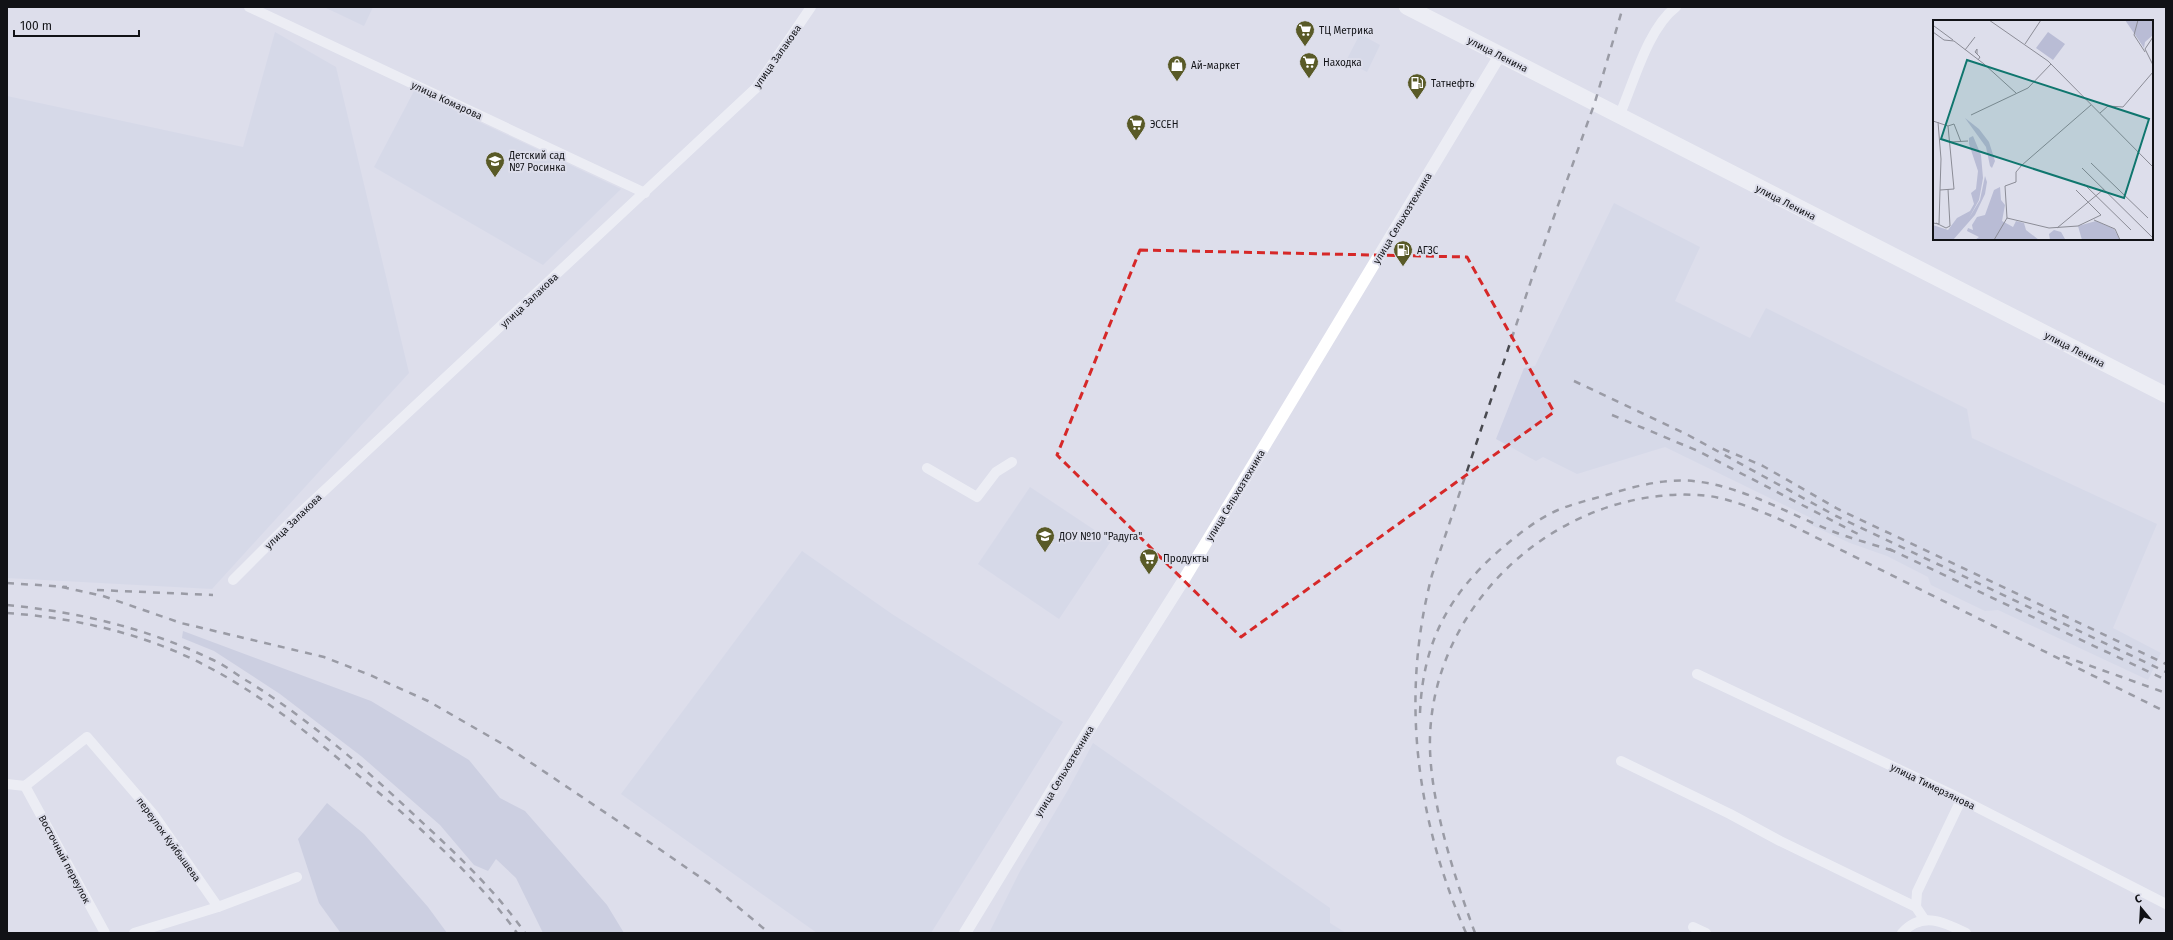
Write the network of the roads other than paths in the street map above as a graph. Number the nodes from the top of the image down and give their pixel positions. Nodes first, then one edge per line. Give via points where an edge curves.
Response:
1 (248, 7) edge
2 (811, 7) edge
3 (1407, 7) edge
4 (1676, 7) edge
5 (1500, 55) junction
6 (1620, 114) junction
7 (645, 193) junction
8 (2166, 395) edge
9 (1012, 462) dead end
10 (927, 468) dead end
11 (233, 580) dead end
12 (1697, 674) dead end
13 (1621, 761) dead end
14 (7, 784) edge
15 (25, 786) junction
16 (1961, 800) junction
17 (297, 877) dead end
18 (2166, 904) edge
19 (218, 907) junction
20 (1916, 907) junction
21 (1924, 919) junction
22 (1693, 926) dead end
23 (105, 933) edge
24 (134, 933) edge
25 (966, 933) edge
26 (1706, 933) edge
27 (1902, 933) edge
28 (1966, 933) edge

1 - 7 street, улица Комарова
2 - 7 street, улица Залакова via 756,88
3 - 5 main road, улица Ленина
4 - 6 street via 1668,13 1652,39
5 - 6 main road, улица Ленина
5 - 25 street, улица Сельхозтехника via 1187,574
6 - 8 main road, улица Ленина
7 - 11 street, улица Залакова via 296,516
9 - 10 street via 996,472 977,497
12 - 16 street, улица Тимерзянова
13 - 20 street via 1730,814 1780,842
14 - 15 street
15 - 19 street, переулок Куйбышева via 87,737 154,815
15 - 23 street, Восточный переулок
16 - 18 street, улица Тимерзянова
16 - 20 street via 1917,892
17 - 19 street
19 - 24 street
20 - 21 street
21 - 27 street
21 - 28 street via 1936,920
22 - 26 street

